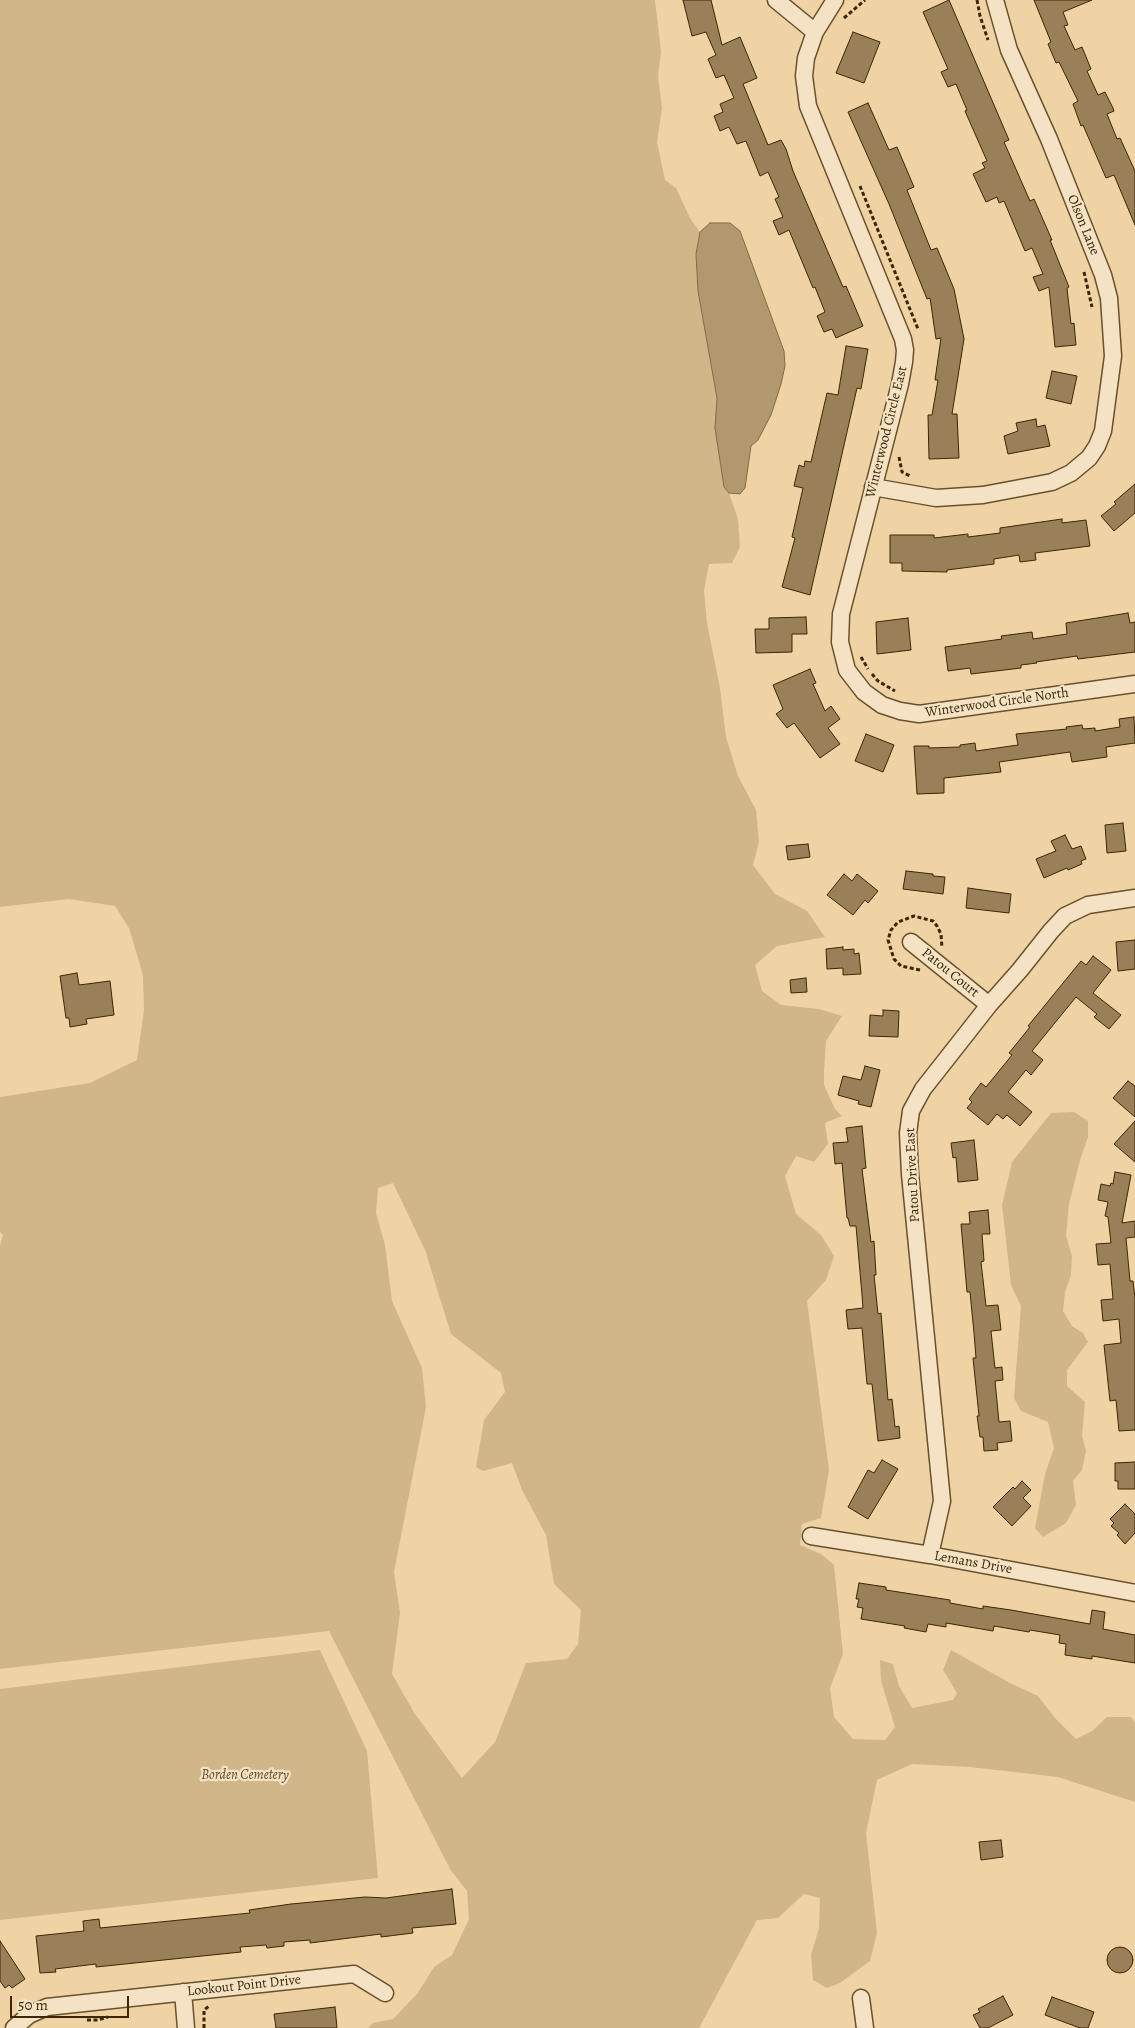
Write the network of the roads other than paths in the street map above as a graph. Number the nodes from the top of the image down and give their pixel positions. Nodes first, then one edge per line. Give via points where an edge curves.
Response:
1 (776, 0) edge
2 (836, 0) edge
3 (995, 0) edge
4 (815, 32) junction
5 (873, 487) junction
6 (1135, 684) edge
7 (864, 692) joint
8 (1134, 898) edge
9 (911, 942) dead end
10 (989, 1005) junction
11 (810, 1536) dead end
12 (930, 1555) junction
13 (1135, 1592) edge
14 (183, 1992) junction
15 (385, 1993) dead end
16 (861, 1998) dead end
17 (14, 2028) edge
18 (186, 2028) edge
19 (865, 2028) edge

1 - 4 street
2 - 4 street, Winterwood Circle East
3 - 5 street, Olson Lane via 1009,50 1049,139 1103,275 1109,298 1113,356 1103,431 1089,458 1071,473 1052,482 983,495 936,498
4 - 5 street, Winterwood Circle East via 804,76 808,106 905,350
5 - 7 street, Winterwood Circle East via 841,614 840,642 847,670
6 - 7 street, Winterwood Circle North via 919,714 882,705
8 - 10 street, Patou Drive East via 1088,905 1065,916
9 - 10 street, Patou Court
10 - 12 street, Patou Drive East via 923,1089 911,1111 908,1133 942,1501
11 - 12 street, Lemans Drive
12 - 13 street, Lemans Drive
14 - 15 street, Lookout Point Drive via 354,1974
14 - 17 street, Lookout Point Drive via 47,2007 29,2015
14 - 18 street
16 - 19 street

